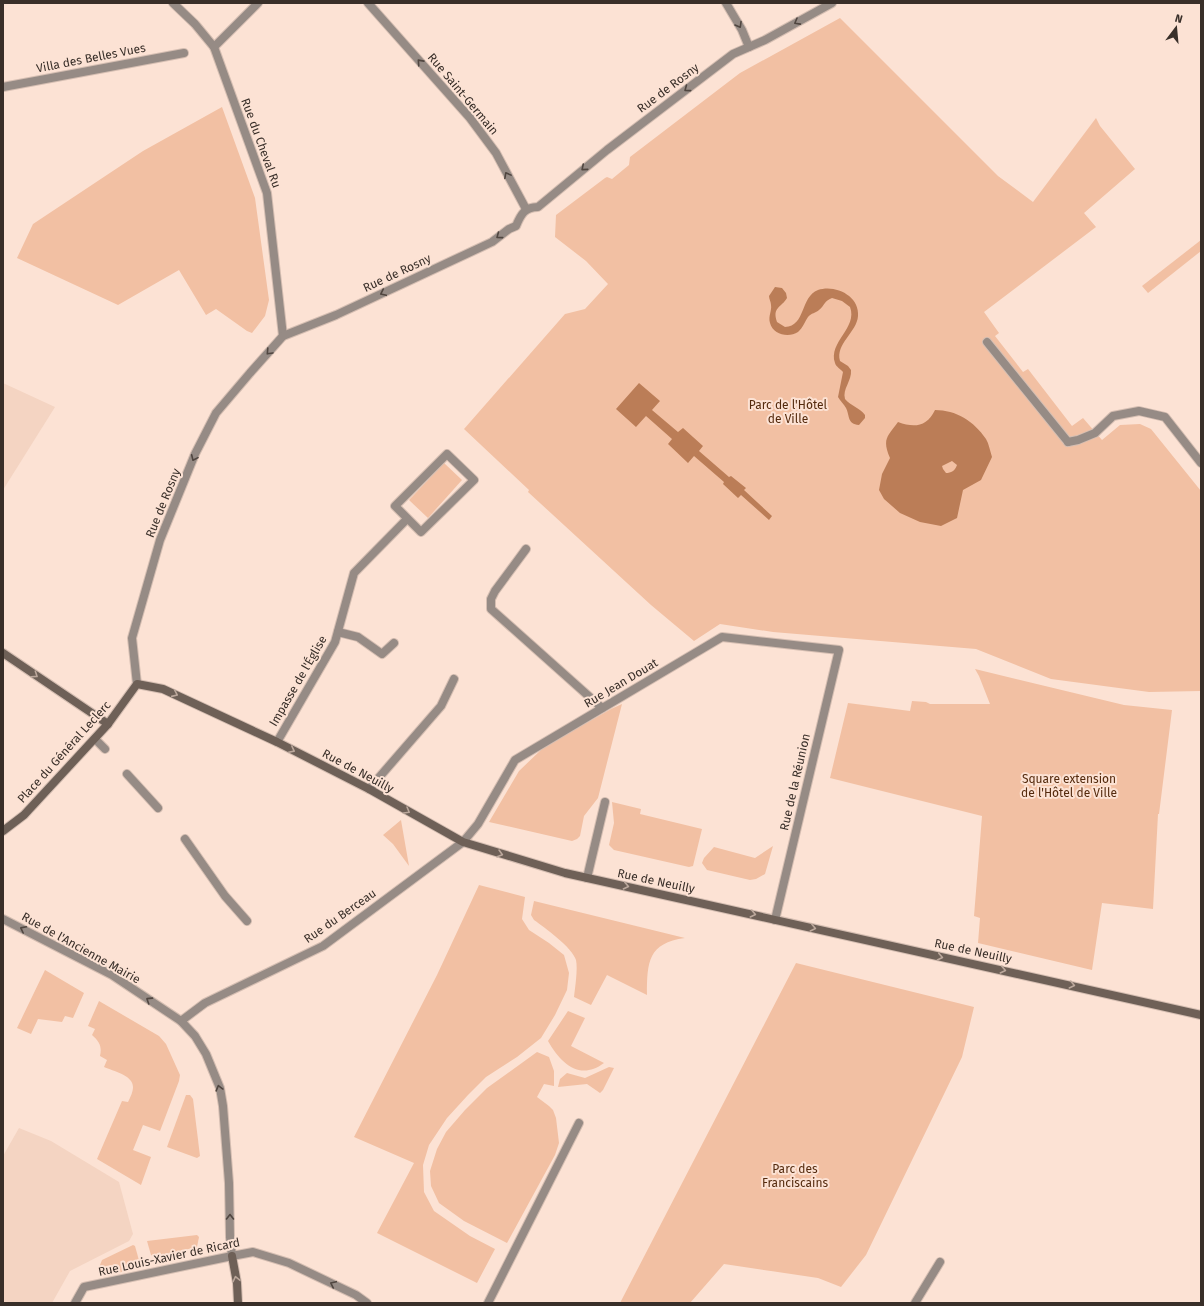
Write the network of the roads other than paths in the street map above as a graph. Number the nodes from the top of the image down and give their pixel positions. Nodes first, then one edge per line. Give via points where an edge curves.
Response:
1 (173, 3) edge
2 (258, 3) edge
3 (368, 3) edge
4 (726, 3) edge
5 (832, 3) edge
6 (214, 47) junction
7 (749, 47) junction
8 (184, 53) dead end
9 (3, 87) edge
10 (526, 209) junction
11 (284, 336) junction
12 (987, 342) dead end
13 (1201, 463) edge
14 (407, 519) junction
15 (526, 549) dead end
16 (338, 632) junction
17 (394, 643) dead end
18 (839, 650) joint
19 (3, 653) edge
20 (454, 679) dead end
21 (137, 684) junction
22 (602, 708) junction
23 (108, 724) junction
24 (95, 739) junction
25 (277, 742) junction
26 (105, 749) dead end
27 (127, 774) dead end
28 (369, 789) junction
29 (605, 802) dead end
30 (158, 808) dead end
31 (3, 831) edge
32 (184, 839) dead end
33 (463, 842) junction
34 (587, 878) junction
35 (3, 919) edge
36 (775, 920) junction
37 (247, 921) dead end
38 (1201, 1015) edge
39 (182, 1021) junction
40 (579, 1123) dead end
41 (232, 1256) junction
42 (940, 1262) dead end
43 (75, 1303) edge
44 (238, 1303) edge
45 (367, 1303) edge
46 (488, 1303) edge
47 (914, 1303) edge

1 - 6 street
2 - 6 street
10 -> 3 street, Rue Saint-Germain via 496,153 470,118
4 -> 7 street
5 -> 7 street, Rue de Rosny
6 - 11 street, Rue du Cheval Ru via 267,193
7 -> 10 street, Rue de Rosny via 733,54 607,150 538,207
8 - 9 street, Villa des Belles Vues
10 -> 11 street, Rue de Rosny via 516,226 492,242 336,315
11 -> 21 street, Rue de Rosny via 216,413 195,454 160,540 132,638
12 - 13 street via 1068,442 1095,433 1114,416 1139,411 1165,417
14 - 14 street via 395,506 446,454 474,480 421,532
14 - 16 street, Impasse de l'Église via 354,573
15 - 22 street via 495,591 491,609
16 - 17 street, Impasse de l'Église via 358,637 382,654
16 - 25 street, Impasse de l'Église via 335,642
18 - 22 street, Rue Jean Douat via 722,637
18 - 36 street, Rue de la Réunion
19 -> 23 street
20 - 28 street via 441,706
21 - 23 street, Place du Général Leclerc
21 -> 25 street, Rue de Neuilly via 162,689
22 - 33 street, Rue Jean Douat via 515,760 478,824
23 - 24 street, Place du Général Leclerc
24 - 26 street
24 - 31 street, Place du Général Leclerc via 24,815
25 -> 28 street, Rue de Neuilly
27 - 30 street
28 -> 33 street, Rue de Neuilly
29 - 34 street
32 - 37 street via 225,896
33 -> 34 street, Rue de Neuilly
33 - 39 street, Rue du Berceau via 323,946 205,1003
34 -> 36 street, Rue de Neuilly
39 -> 35 street, Rue de l'Ancienne Mairie via 112,976
36 -> 38 street, Rue de Neuilly
41 -> 39 street, Rue de l'Ancienne Mairie via 230,1183 220,1088 206,1054
40 - 46 street
41 - 43 street, Rue Louis-Xavier de Ricard via 84,1287
44 -> 41 street
45 -> 41 street, Rue Louis-Xavier de Ricard via 356,1295 289,1263 253,1252
42 - 47 street

